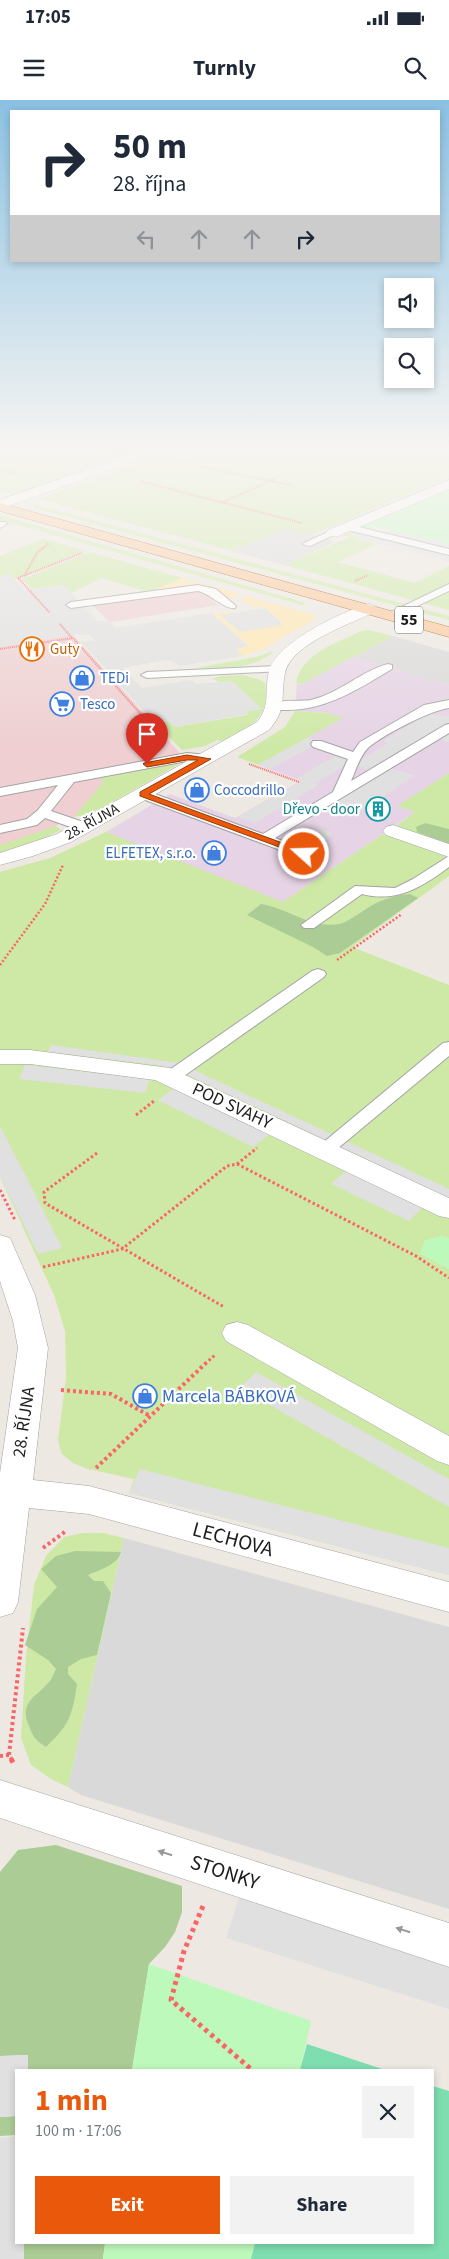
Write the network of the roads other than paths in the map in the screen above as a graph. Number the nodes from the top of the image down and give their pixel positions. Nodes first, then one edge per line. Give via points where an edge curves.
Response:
1 (153, 549) edge
2 (436, 549) edge
3 (449, 552) edge
4 (449, 587) edge
5 (72, 605) dead end
6 (231, 606) dead end
7 (369, 609) junction
8 (390, 615) junction
9 (449, 632) edge
10 (388, 667) dead end
11 (278, 669) junction
12 (147, 675) dead end
13 (449, 704) edge
14 (276, 706) junction
15 (449, 728) edge
16 (317, 744) dead end
17 (356, 757) junction
18 (207, 759) junction
19 (70, 778) junction
20 (0, 792) edge
21 (142, 794) junction
22 (339, 794) junction
23 (43, 813) junction
24 (84, 827) junction
25 (0, 828) edge
26 (393, 831) dead end
27 (264, 839) junction
28 (449, 851) edge
29 (304, 854) dead end
30 (0, 859) edge
31 (449, 860) edge
32 (309, 926) dead end
33 (318, 974) road end
34 (449, 1047) edge
35 (0, 1057) edge
36 (172, 1077) junction
37 (325, 1150) junction
38 (449, 1209) edge
39 (0, 1245) edge
40 (238, 1333) road end
41 (449, 1452) edge
42 (10, 1483) edge
43 (449, 1597) edge
44 (12, 1610) edge
45 (0, 1799) edge
46 (449, 1945) edge

1 - 7 main road, 55
2 - 3 lane
4 - 8 lane
5 - 6 lane via 198,588 212,592
7 - 8 main road, 55
7 - 11 street via 297,646 283,658
8 - 9 main road, 55
10 - 14 lane via 322,702 300,707
11 - 12 lane
11 - 14 street
13 - 17 lane via 428,708 364,744
14 - 18 street, 28. ŘÍJNA via 263,726
15 - 22 lane
16 - 17 lane
17 - 22 lane
18 - 19 lane via 187,757
18 - 21 street, 28. ŘÍJNA
19 - 20 lane
19 - 23 lane
21 - 24 street, 28. ŘÍJNA
21 - 27 lane
22 - 27 lane
23 - 24 lane
23 - 25 lane via 32,822
24 - 30 street, 28. ŘÍJNA via 41,847
26 - 28 street
27 - 29 lane
31 - 32 lane via 405,892 376,895 360,889
33 - 36 lane
34 - 37 lane
35 - 36 street, POD SVAHY via 30,1057 148,1071
36 - 37 street, POD SVAHY
37 - 38 street, POD SVAHY
39 - 42 street, 28. ŘÍJNA via 28,1319 33,1348
40 - 41 street
42 - 43 street, LECHOVA via 43,1494 89,1500
42 - 44 street, 28. ŘÍJNA
46 -> 45 street, STONKY

